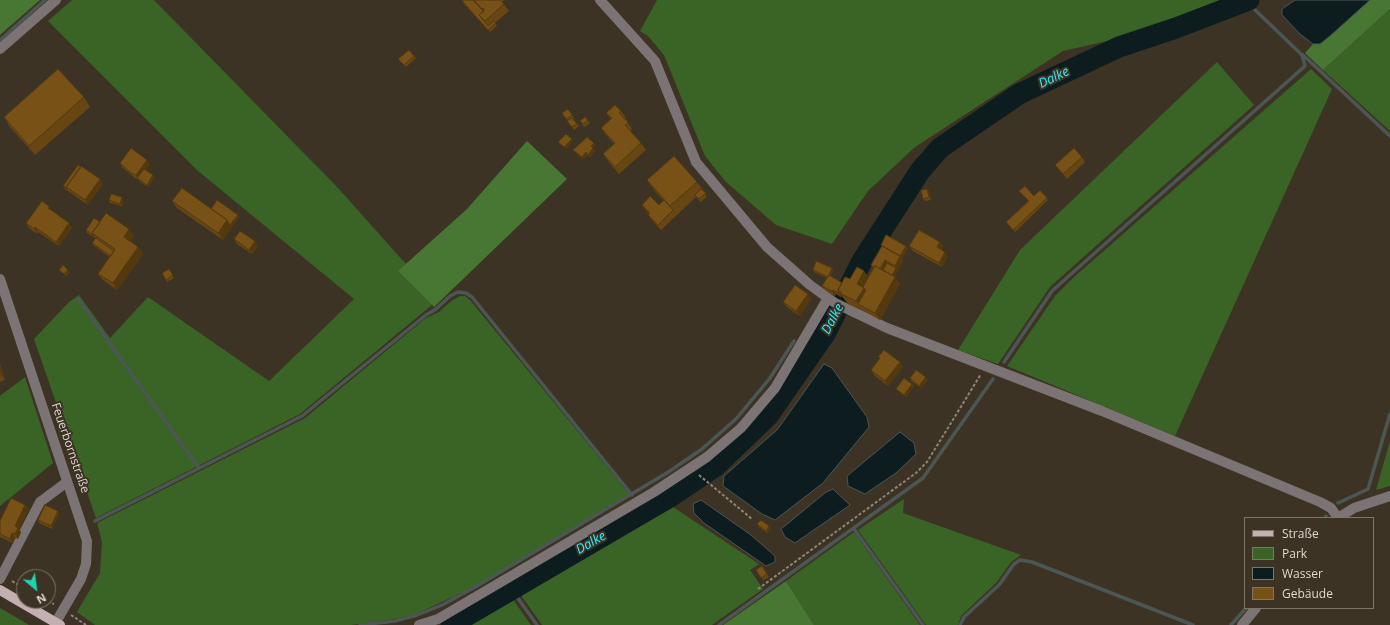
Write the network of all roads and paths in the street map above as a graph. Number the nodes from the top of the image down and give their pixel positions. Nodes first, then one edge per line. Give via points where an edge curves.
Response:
1 (56, 0) edge
2 (600, 0) edge
3 (0, 50) edge
4 (0, 279) edge
5 (832, 301) junction
6 (986, 366) junction
7 (697, 472) dead end
8 (67, 482) junction
9 (1390, 496) edge
10 (1337, 517) edge
11 (1340, 517) edge
12 (752, 519) dead end
13 (0, 579) edge
14 (758, 589) dead end
15 (0, 590) edge
16 (1255, 609) edge
17 (64, 610) junction
18 (58, 624) edge
19 (86, 625) edge
20 (419, 625) edge
21 (1242, 625) edge

1 - 3 street
2 - 5 street via 655,61 696,162 767,248
4 - 8 street, Feuerbornstraße
5 - 6 street via 848,311
5 - 20 street via 775,388 741,428 707,457 654,492 438,619
6 - 10 street via 1102,411 1320,502 1331,508
6 - 14 path via 926,462 916,473
7 - 12 path
8 - 13 street via 40,502
8 - 17 street, Feuerbornstraße via 87,541 86,564
9 - 11 street via 1354,508
15 - 18 main road
16 - 21 street
17 - 18 street, Feuerbornstraße
17 - 19 path

